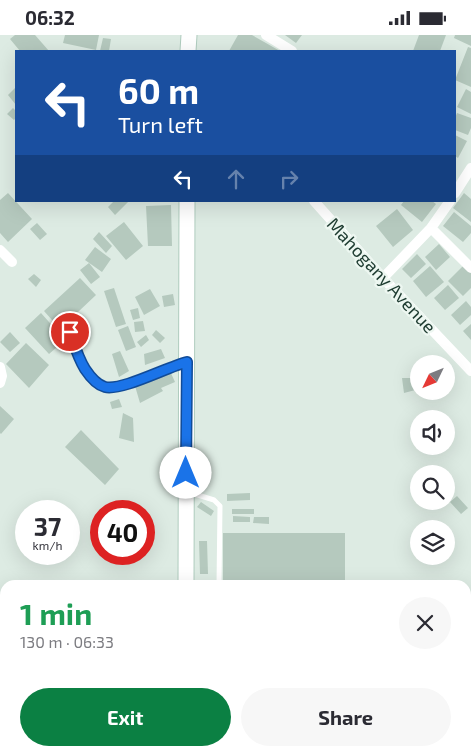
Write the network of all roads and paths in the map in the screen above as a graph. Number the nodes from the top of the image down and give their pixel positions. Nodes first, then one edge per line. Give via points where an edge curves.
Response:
1 (189, 35) edge
2 (266, 35) edge
3 (188, 50) edge
4 (290, 50) edge
5 (471, 168) edge
6 (456, 191) edge
7 (187, 202) edge
8 (315, 202) edge
9 (449, 202) edge
10 (431, 228) junction
11 (0, 250) edge
12 (12, 262) dead end
13 (471, 268) edge
14 (383, 278) junction
15 (70, 332) dead end
16 (187, 362) junction
17 (0, 367) edge
18 (471, 371) edge
19 (0, 383) edge
20 (186, 492) junction
21 (186, 580) edge
22 (219, 580) edge

1 - 3 street
2 - 4 street
5 - 6 street
7 - 16 street
8 - 14 street, Mahogany Avenue
9 - 10 street
10 - 13 street
10 - 14 street
11 - 12 street
14 - 18 street, Mahogany Avenue
15 - 16 lane via 84,368 103,387 125,385
16 - 20 street
17 - 19 street
20 - 21 street
20 - 22 lane via 214,500 220,506

